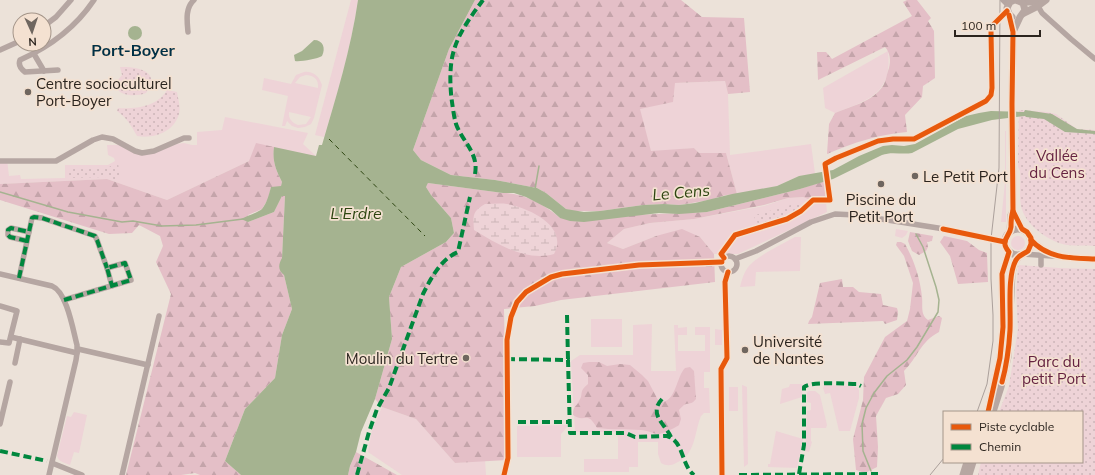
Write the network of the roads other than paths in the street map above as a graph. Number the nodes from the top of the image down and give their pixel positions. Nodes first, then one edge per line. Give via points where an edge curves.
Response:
1 (71, 0) edge
2 (94, 0) edge
3 (194, 0) edge
4 (1046, 0) edge
5 (1012, 1) edge
6 (1039, 3) edge
7 (1009, 15) junction
8 (1022, 15) junction
9 (52, 19) edge
10 (188, 32) dead end
11 (1013, 32) junction
12 (12, 45) edge
13 (0, 50) edge
14 (34, 54) junction
15 (1095, 59) edge
16 (44, 70) junction
17 (58, 70) dead end
18 (189, 138) dead end
19 (0, 161) edge
20 (1013, 211) junction
21 (1022, 229) junction
22 (29, 232) junction
23 (1010, 232) junction
24 (27, 240) junction
25 (1031, 240) junction
26 (1005, 242) junction
27 (1009, 252) junction
28 (1021, 255) junction
29 (1040, 256) junction
30 (1058, 257) junction
31 (735, 259) junction
32 (1095, 259) edge
33 (1041, 265) dead end
34 (107, 268) junction
35 (728, 272) junction
36 (0, 274) edge
37 (19, 278) junction
38 (112, 286) junction
39 (64, 300) junction
40 (0, 306) edge
41 (159, 316) dead end
42 (11, 337) junction
43 (20, 339) junction
44 (0, 342) edge
45 (78, 351) junction
46 (15, 363) dead end
47 (148, 365) junction
48 (10, 382) dead end
49 (988, 411) edge
50 (993, 411) edge
51 (1, 416) edge
52 (0, 424) edge
53 (52, 462) junction
54 (967, 463) edge
55 (973, 463) edge
56 (49, 475) edge
57 (82, 475) edge
58 (122, 475) edge
59 (722, 475) edge
60 (964, 475) edge
61 (969, 475) edge

1 - 9 street
2 - 14 street via 79,19 52,43
3 - 10 street via 187,13
4 - 6 main road
5 - 6 main road
5 - 7 main road via 1007,10
5 - 8 main road via 1024,6
6 - 8 main road
6 - 15 street via 1042,13
7 - 8 main road via 1015,18
7 - 11 main road
8 - 11 main road
11 - 20 main road
12 - 13 street
14 - 16 street
14 - 16 street via 20,60 21,69 25,72
16 - 17 street
18 - 19 street via 142,153 113,139 102,137 56,161
20 - 21 main road
20 - 23 main road
21 - 23 main road
21 - 25 main road via 1029,234
22 - 24 street
22 - 24 street via 11,228 8,230 10,237
22 - 34 street via 32,218 37,216 93,235
23 - 26 main road
24 - 37 street
25 - 28 main road via 1030,249
25 - 30 street
26 - 27 main road
26 - 31 street via 938,228 834,214 811,222
27 - 28 main road
27 - 49 main road via 1002,274 1003,327 1000,358
28 - 29 street
28 - 50 main road via 1015,262 1012,278 1008,358
29 - 30 street
29 - 33 street
30 - 32 street
31 - 35 street via 736,268
31 - 35 street via 728,256 722,260 722,268
34 - 38 street
34 - 38 street via 125,262 131,280
35 - 59 street via 725,282 726,358 721,369
36 - 37 street
37 - 39 street via 55,287
38 - 39 street
39 - 45 street
40 - 42 street via 17,310
41 - 47 street
42 - 43 street
42 - 44 street via 10,343
43 - 45 street
43 - 46 street
45 - 47 street
45 - 53 street
47 - 58 street
48 - 51 street
51 - 52 street
53 - 56 street
53 - 57 street
54 - 60 main road
55 - 61 main road

